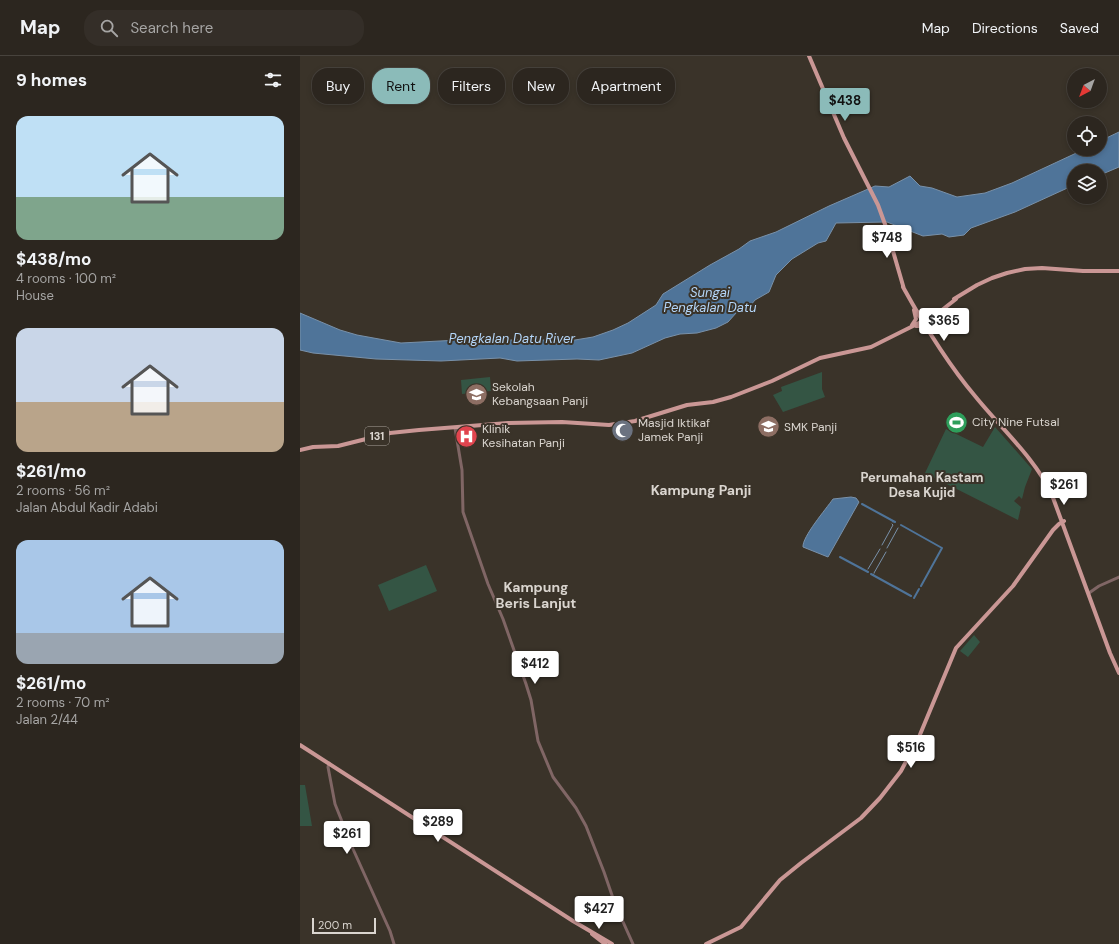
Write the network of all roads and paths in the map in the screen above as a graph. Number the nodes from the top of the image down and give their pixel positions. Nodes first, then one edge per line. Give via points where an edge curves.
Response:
1 (808, 56) edge
2 (1119, 271) edge
3 (914, 310) junction
4 (934, 314) junction
5 (922, 321) junction
6 (913, 326) junction
7 (927, 329) junction
8 (457, 428) junction
9 (300, 450) edge
10 (1063, 522) junction
11 (1119, 577) edge
12 (1089, 593) junction
13 (1119, 673) edge
14 (300, 745) edge
15 (329, 763) junction
16 (584, 928) junction
17 (394, 944) edge
18 (605, 944) edge
19 (612, 944) edge
20 (632, 944) edge
21 (706, 944) edge

1 - 3 main road via 844,138 878,206 903,286
2 - 4 main road, 131 via 1047,268 1007,273 978,285
3 - 4 main road via 923,315
3 - 5 main road
3 - 6 main road via 916,319
4 - 5 main road, 131
4 - 7 main road via 927,322
5 - 6 main road, 131
5 - 7 main road
6 - 7 main road
6 - 8 main road, 131 via 866,349 820,358 731,397 687,405 635,421 609,424 508,423
7 - 10 main road via 974,396 1037,469 1046,482
8 - 9 main road, 131 via 390,433 343,445
8 - 20 street via 463,512 526,684 538,741 553,777 586,826
10 - 12 main road
10 - 21 main road via 1053,530 1013,586 956,648 919,737 901,771 880,798 861,818 780,880 741,927
11 - 12 street
12 - 13 main road
14 - 15 main road
15 - 16 main road
15 - 17 street via 335,804
16 - 18 main road
16 - 19 main road

